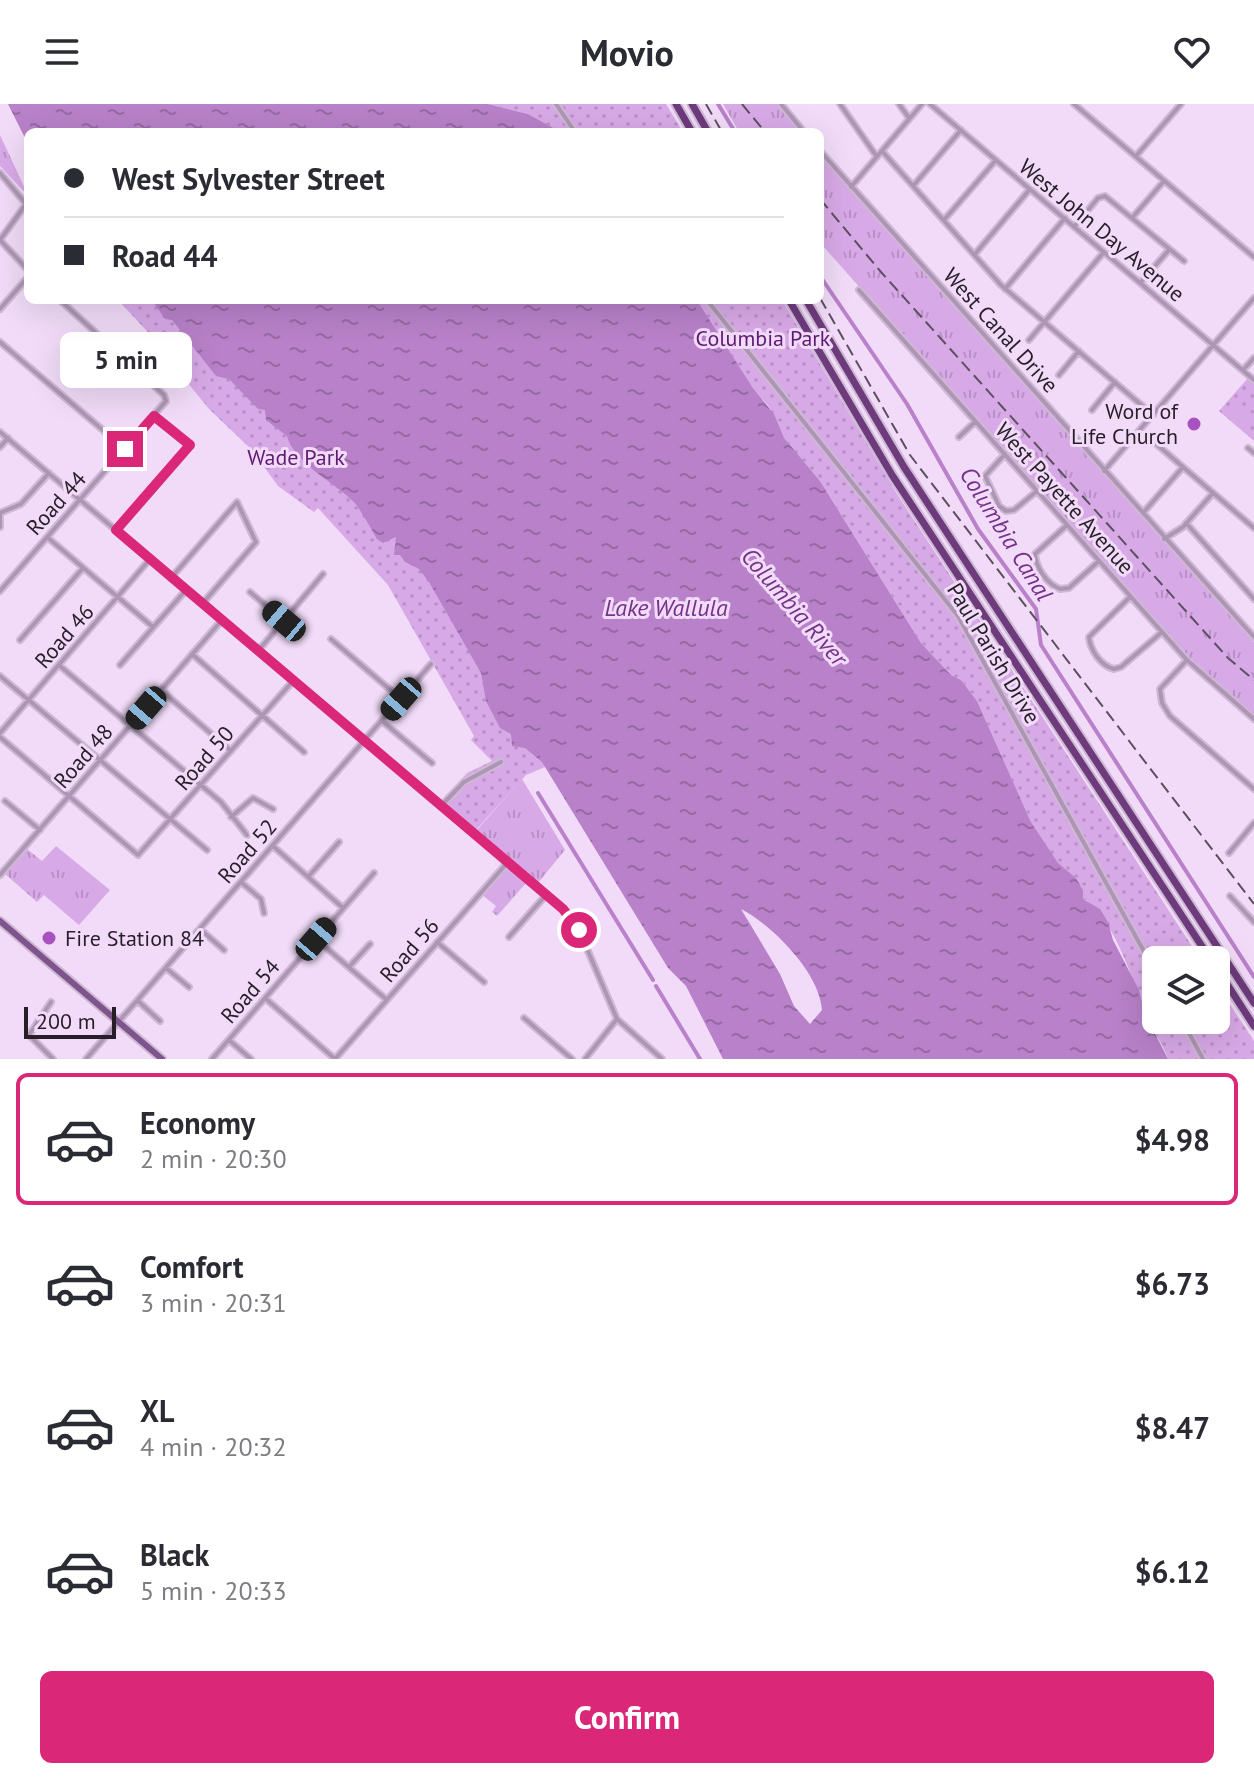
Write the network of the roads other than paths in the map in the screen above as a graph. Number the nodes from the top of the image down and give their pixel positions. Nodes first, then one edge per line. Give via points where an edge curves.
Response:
1 (675, 104) edge
2 (692, 104) edge
3 (781, 104) edge
4 (840, 104) edge
5 (899, 104) edge
6 (922, 104) edge
7 (930, 104) edge
8 (1074, 104) edge
9 (1181, 104) edge
10 (556, 105) edge
11 (909, 119) junction
12 (572, 128) edge
13 (690, 128) edge
14 (706, 128) edge
15 (801, 128) edge
16 (961, 130) junction
17 (882, 151) junction
18 (824, 156) edge
19 (1136, 156) junction
20 (877, 157) junction
21 (996, 160) junction
22 (0, 173) edge
23 (1164, 181) junction
24 (913, 186) junction
25 (851, 187) junction
26 (1030, 189) junction
27 (24, 202) edge
28 (24, 207) edge
29 (1065, 218) junction
30 (1131, 219) junction
31 (944, 220) junction
32 (1074, 227) junction
33 (0, 240) edge
34 (1168, 251) junction
35 (1104, 252) junction
36 (974, 255) junction
37 (1254, 257) edge
38 (1184, 261) dead end
39 (24, 266) edge
40 (24, 282) edge
41 (1140, 283) junction
42 (1005, 289) junction
43 (859, 290) dead end
44 (1254, 298) edge
45 (64, 304) edge
46 (710, 304) edge
47 (791, 304) edge
48 (808, 304) edge
49 (0, 309) edge
50 (1044, 322) junction
51 (1029, 340) dead end
52 (0, 342) edge
53 (1213, 345) junction
54 (1079, 351) junction
55 (1254, 358) edge
56 (1243, 370) junction
57 (1059, 375) dead end
58 (1254, 380) edge
59 (1115, 382) junction
60 (1092, 410) dead end
61 (1153, 415) junction
62 (154, 416) junction
63 (975, 422) junction
64 (1140, 430) junction
65 (0, 432) edge
66 (959, 437) dead end
67 (8, 438) junction
68 (0, 447) edge
69 (1248, 448) dead end
70 (125, 449) junction
71 (1254, 453) edge
72 (1005, 454) junction
73 (1183, 467) junction
74 (1104, 471) junction
75 (49, 473) junction
76 (1037, 491) junction
77 (1213, 493) junction
78 (80, 500) junction
79 (0, 513) edge
80 (1142, 514) junction
81 (1186, 523) junction
82 (1067, 525) junction
83 (0, 527) edge
84 (1254, 528) edge
85 (116, 530) junction
86 (47, 537) junction
87 (1164, 539) junction
88 (150, 559) junction
89 (1099, 561) junction
90 (83, 568) junction
91 (323, 574) dead end
92 (171, 578) junction
93 (1245, 578) dead end
94 (1239, 583) junction
95 (186, 590) junction
96 (0, 591) edge
97 (250, 592) dead end
98 (117, 597) junction
99 (1130, 597) junction
100 (1254, 599) edge
101 (202, 604) junction
102 (222, 620) junction
103 (284, 621) junction
104 (153, 627) junction
105 (1162, 632) junction
106 (1254, 637) edge
107 (331, 639) dead end
108 (20, 640) dead end
109 (258, 651) junction
110 (192, 654) junction
111 (1187, 660) junction
112 (431, 664) dead end
113 (120, 665) dead end
114 (60, 666) junction
115 (0, 676) edge
116 (293, 681) junction
117 (161, 690) junction
118 (401, 699) junction
119 (29, 700) junction
120 (262, 716) junction
121 (1254, 719) edge
122 (382, 721) junction
123 (130, 725) junction
124 (0, 735) edge
125 (364, 742) junction
126 (231, 751) junction
127 (304, 752) dead end
128 (100, 761) junction
129 (501, 762) dead end
130 (432, 763) dead end
131 (201, 786) junction
132 (1254, 789) edge
133 (70, 796) junction
134 (5, 801) dead end
135 (441, 806) junction
136 (273, 809) dead end
137 (231, 817) junction
138 (170, 819) junction
139 (1254, 823) edge
140 (40, 830) junction
141 (247, 835) dead end
142 (339, 842) dead end
143 (273, 846) junction
144 (207, 850) dead end
145 (1229, 853) dead end
146 (508, 862) junction
147 (374, 873) dead end
148 (0, 875) edge
149 (308, 877) junction
150 (241, 882) junction
151 (546, 895) junction
152 (1230, 896) dead end
153 (343, 908) junction
154 (264, 913) dead end
155 (0, 921) edge
156 (1254, 922) edge
157 (200, 929) junction
158 (509, 937) dead end
159 (316, 939) junction
160 (437, 942) junction
161 (370, 944) dead end
162 (1202, 946) edge
163 (1142, 948) edge
164 (224, 950) dead end
165 (349, 967) junction
166 (166, 968) junction
167 (484, 982) dead end
168 (189, 987) dead end
169 (1230, 989) edge
170 (265, 998) junction
171 (387, 1000) junction
172 (137, 1001) junction
173 (51, 1002) dead end
174 (1254, 1003) edge
175 (524, 1018) dead end
176 (617, 1019) junction
177 (160, 1021) dead end
178 (119, 1022) junction
179 (1254, 1026) edge
180 (1190, 1034) edge
181 (229, 1040) junction
182 (587, 1058) edge
183 (53, 1059) edge
184 (86, 1059) edge
185 (162, 1059) edge
186 (212, 1059) edge
187 (251, 1059) edge
188 (335, 1059) edge
189 (572, 1059) edge
190 (662, 1059) edge
191 (1203, 1059) edge

1 - 13 highway
2 - 14 highway
3 - 15 street
4 - 20 street
5 - 11 street
6 - 11 street
7 - 16 street, West John Day Avenue
8 - 19 street
9 - 19 street
10 - 12 street
11 - 17 street
16 - 21 street, West John Day Avenue
16 - 24 street
17 - 20 street
17 - 24 street
18 - 25 street, West Canal Drive
19 - 23 street
20 - 25 street
21 - 26 street, West John Day Avenue
21 - 31 street
22 - 27 street
23 - 30 street
23 - 37 street
24 - 31 street
25 - 74 street, West Canal Drive
26 - 29 street, West John Day Avenue
26 - 36 street
28 - 33 street
29 - 32 street, West John Day Avenue
29 - 42 street
30 - 32 street via 1101,196
30 - 34 street
31 - 36 street
32 - 35 street, West John Day Avenue
33 - 39 street
34 - 38 street
34 - 41 street
35 - 41 street, West John Day Avenue
35 - 50 street
36 - 42 street
40 - 49 street
41 - 53 street, West John Day Avenue
42 - 50 street
43 - 63 street, West Payette Avenue
44 - 53 street
45 - 62 street, Road 44 via 166,399
46 - 163 street, Paul Parish Drive via 965,626
47 - 162 highway via 892,475
48 - 174 highway via 904,467
50 - 51 street
50 - 54 street
52 - 70 street
53 - 56 street, West John Day Avenue
53 - 61 street
54 - 57 street
54 - 59 street
55 - 56 street
56 - 58 street, West John Day Avenue
59 - 60 street
59 - 61 street
61 - 64 street
62 - 70 street, Road 44
62 - 85 street via 190,445
63 - 66 street
63 - 72 street, West Payette Avenue
64 - 73 street
64 - 74 street
65 - 67 street
67 - 68 street
67 - 75 street
69 - 71 street
70 - 78 street, Road 44
72 - 76 street, West Payette Avenue
72 - 76 street via 985,476 999,506 1014,510
73 - 77 street
73 - 80 street
74 - 80 street, West Canal Drive
75 - 78 street
75 - 79 street via 18,507
76 - 82 street, West Payette Avenue
77 - 81 street
77 - 84 street
78 - 85 street
78 - 86 street, Road 44
79 - 83 street
80 - 87 street, West Canal Drive
81 - 87 street
81 - 94 street
82 - 89 street, West Payette Avenue
82 - 89 street via 1035,557 1053,586 1069,588
85 - 88 street
86 - 90 street
86 - 96 street, Road 44
87 - 106 street, West Canal Drive
88 - 92 street
88 - 98 street, Road 46
89 - 99 street, West Payette Avenue
90 - 98 street
90 - 108 street
91 - 103 street
92 - 95 street
92 - 101 street via 237,502 256,542
93 - 94 street
94 - 100 street
95 - 101 street
95 - 104 street
97 - 103 street
98 - 104 street
98 - 114 street, Road 46
99 - 105 street, West Payette Avenue
99 - 105 street via 1089,637 1105,666 1121,667
101 - 102 street
102 - 109 street
102 - 110 street, Road 48
103 - 109 street
104 - 113 street
105 - 111 street, West Payette Avenue
107 - 118 street
109 - 116 street
110 - 117 street, Road 48
110 - 120 street
111 - 121 street, West Payette Avenue
111 - 132 street via 1162,685 1160,698 1170,716
112 - 118 street, Road 52
114 - 119 street, Road 46
114 - 123 street
115 - 119 street
116 - 120 street, Road 50
116 - 125 street
117 - 123 street, Road 48
117 - 126 street
118 - 122 street, Road 52
119 - 124 street, Road 46
119 - 128 street
120 - 126 street, Road 50
120 - 127 street
122 - 125 street, Road 52
122 - 130 street
123 - 128 street, Road 48
123 - 131 street
124 - 133 street
125 - 135 street
125 - 143 street, Road 52
126 - 131 street, Road 50
128 - 133 street, Road 48
128 - 138 street
129 - 135 street via 460,786
131 - 137 street
131 - 138 street, Road 50
133 - 138 street, Road 50 via 138,855
133 - 140 street, Road 48
134 - 140 street
135 - 146 street
136 - 137 street via 253,798
137 - 141 street
138 - 144 street
139 - 145 street
140 - 148 street, Road 48
142 - 149 street
143 - 149 street
143 - 150 street, Road 52
146 - 151 street
146 - 160 street, Road 56
147 - 153 street, Road 54
149 - 153 street
150 - 154 street via 261,899
150 - 157 street, Road 52
151 - 158 street
151 - 176 street via 579,930
152 - 156 street
153 - 159 street, Road 54
155 - 178 main road
157 - 164 street
157 - 166 street, Road 52
159 - 165 street
159 - 170 street, Road 54
160 - 167 street
160 - 171 street, Road 56
161 - 165 street
165 - 171 street
166 - 168 street
166 - 172 street, Road 52
169 - 179 highway
170 - 181 street, Road 54
170 - 188 street
171 - 188 street, Road 56
172 - 177 street
172 - 178 street, Road 52
173 - 183 street via 28,1035
175 - 189 street
176 - 182 street
176 - 190 street
178 - 184 street, Road 52
178 - 185 main road
180 - 191 street
181 - 186 street, Road 54
181 - 187 street

